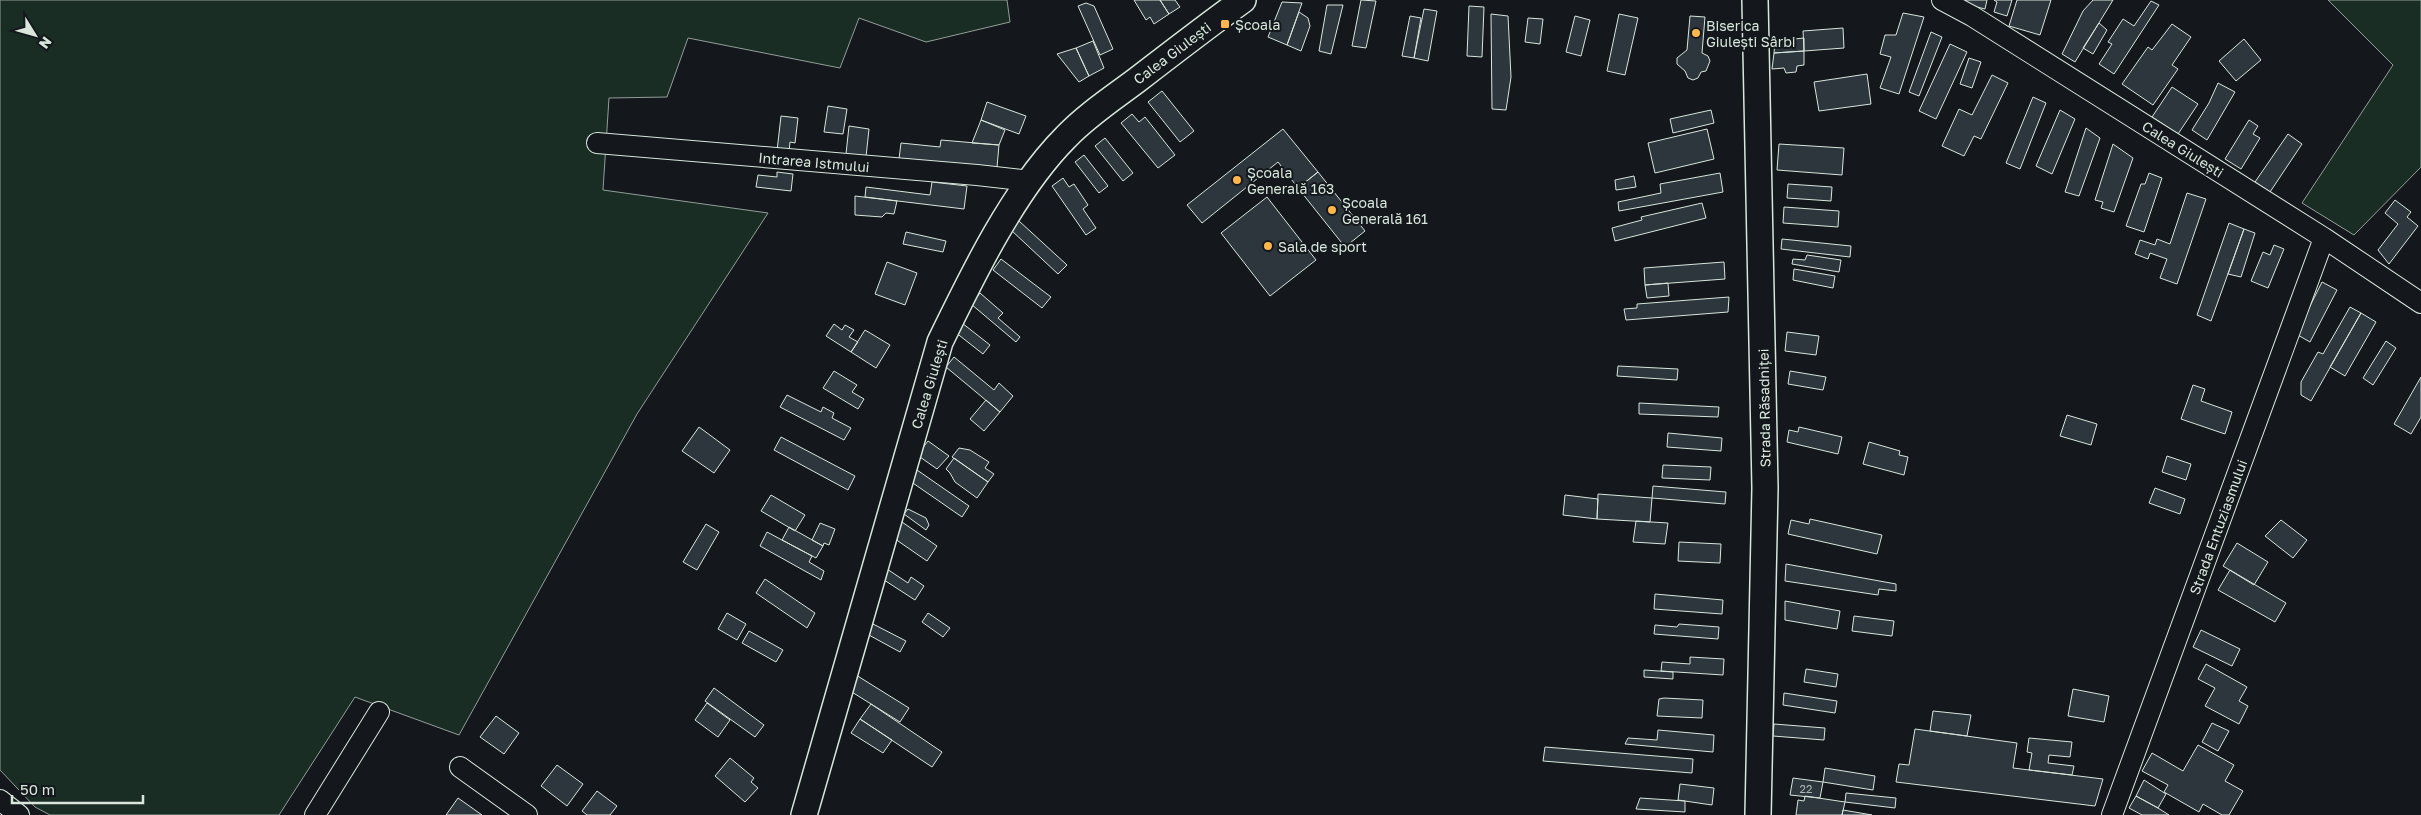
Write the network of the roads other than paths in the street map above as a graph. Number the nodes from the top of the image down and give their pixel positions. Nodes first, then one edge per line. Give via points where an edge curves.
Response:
1 (1243, 0) edge
2 (1755, 0) edge
3 (1942, 0) edge
4 (597, 143) dead end
5 (1030, 182) junction
6 (2324, 238) junction
7 (2421, 303) edge
8 (378, 712) dead end
9 (460, 767) dead end
10 (0, 800) edge
11 (2114, 814) edge
12 (19, 815) edge
13 (315, 815) edge
14 (527, 815) edge
15 (804, 815) edge
16 (1758, 815) edge

1 - 5 main road, Calea Giulești via 1066,136
2 - 16 main road, Strada Răsadniței via 1765,488
3 - 6 street, Calea Giulești
4 - 5 street, Intrarea Istmului via 977,174
5 - 15 main road, Calea Giulești via 995,237 940,342
6 - 7 street, Calea Giulești
6 - 11 street, Strada Entuziasmului
8 - 13 street
9 - 14 street
10 - 12 street

